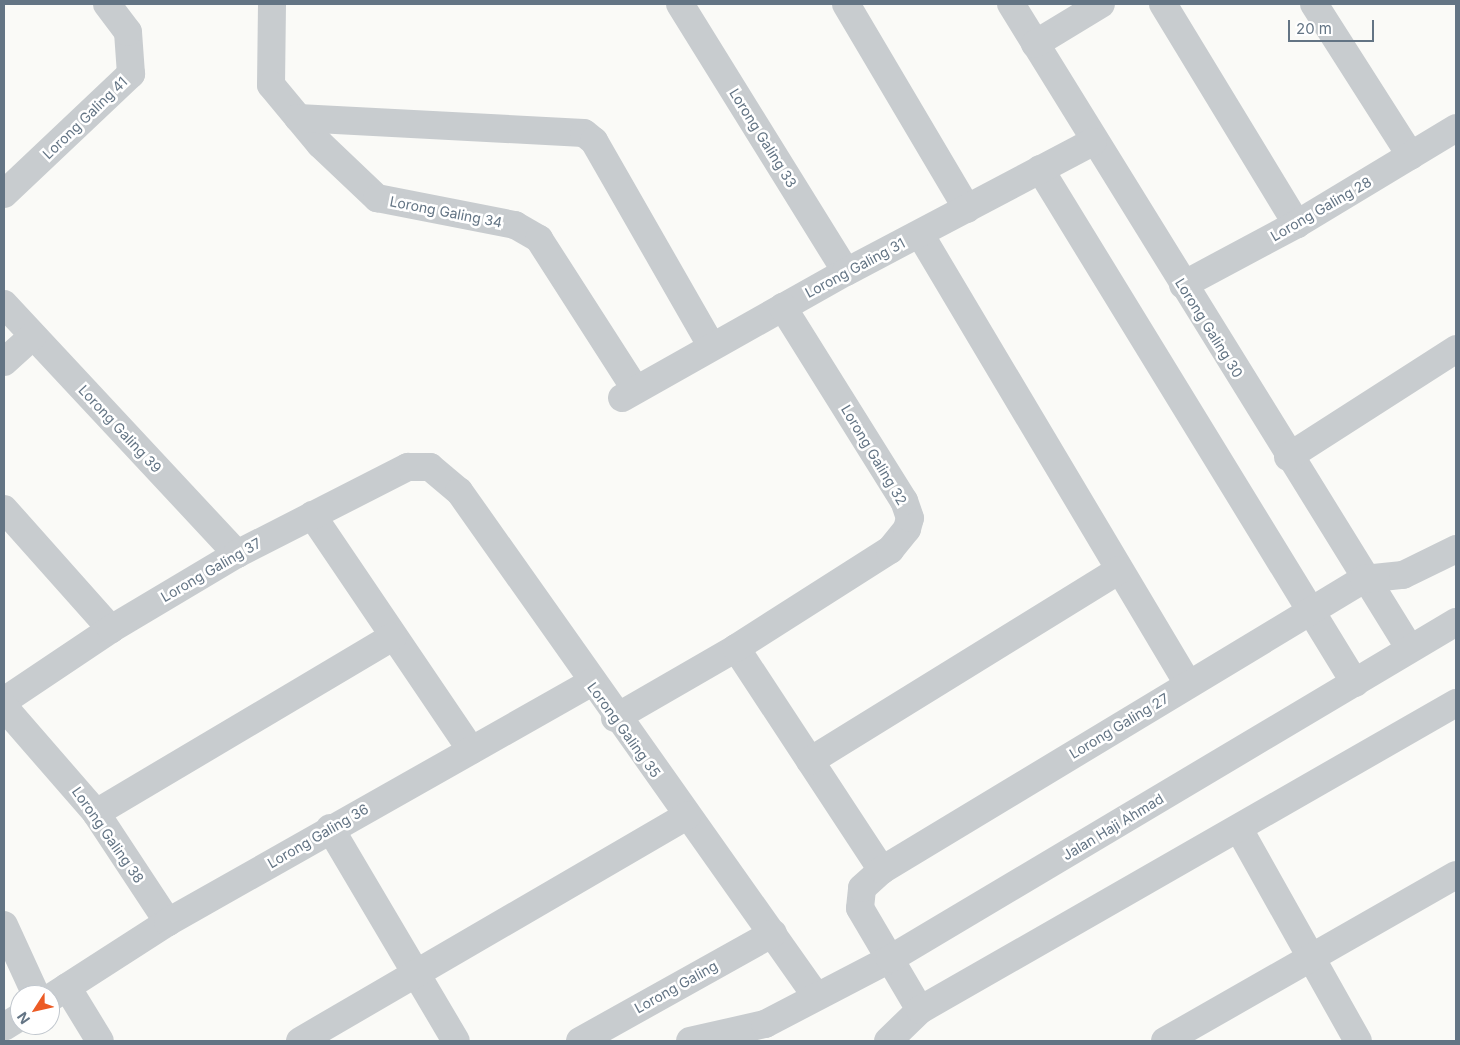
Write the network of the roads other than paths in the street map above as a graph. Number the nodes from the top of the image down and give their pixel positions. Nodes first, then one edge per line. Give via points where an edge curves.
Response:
1 (107, 4) edge
2 (272, 4) edge
3 (680, 4) edge
4 (846, 4) edge
5 (1011, 4) edge
6 (1101, 4) edge
7 (1163, 4) edge
8 (1314, 4) edge
9 (1035, 44) junction
10 (298, 118) junction
11 (1456, 128) edge
12 (1093, 142) junction
13 (1411, 156) junction
14 (1040, 169) junction
15 (4, 194) edge
16 (967, 209) junction
17 (1297, 224) junction
18 (920, 234) junction
19 (846, 272) junction
20 (1183, 285) junction
21 (4, 304) edge
22 (783, 307) junction
23 (33, 336) junction
24 (712, 347) junction
25 (1456, 349) edge
26 (4, 362) edge
27 (628, 394) joint
28 (1288, 457) junction
29 (430, 467) joint
30 (4, 509) edge
31 (312, 515) junction
32 (1456, 549) edge
33 (237, 554) junction
34 (1119, 570) junction
35 (1364, 579) junction
36 (1312, 612) junction
37 (1456, 622) edge
38 (111, 629) junction
39 (394, 636) junction
40 (736, 648) junction
41 (1410, 649) junction
42 (1355, 682) junction
43 (591, 683) junction
44 (1188, 684) junction
45 (4, 701) edge
46 (1456, 703) edge
47 (4, 707) edge
48 (615, 718) junction
49 (471, 750) junction
50 (810, 761) junction
51 (96, 813) junction
52 (687, 816) junction
53 (330, 828) junction
54 (1239, 829) junction
55 (882, 870) junction
56 (1456, 875) edge
57 (168, 922) junction
58 (4, 925) edge
59 (772, 933) junction
60 (890, 959) junction
61 (1313, 960) junction
62 (418, 976) junction
63 (31, 985) edge
64 (60, 991) edge
65 (60, 994) edge
66 (816, 996) junction
67 (920, 1010) junction
68 (757, 1033) edge
69 (100, 1041) edge
70 (300, 1041) edge
71 (456, 1041) edge
72 (580, 1041) edge
73 (691, 1041) edge
74 (888, 1041) edge
75 (1165, 1041) edge
76 (1358, 1041) edge

1 - 15 street, Lorong Galing 41 via 128,32 131,74
2 - 10 street, Lorong Galing 34 via 271,85
3 - 19 street, Lorong Galing 33
4 - 16 street
5 - 9 street, Lorong Galing 30
6 - 9 street
7 - 17 street
8 - 13 street
9 - 12 street, Lorong Galing 30
10 - 24 street via 584,133 594,141
10 - 27 street, Lorong Galing 34 via 377,198 515,225 540,239
11 - 13 street, Lorong Galing 28
12 - 14 street, Lorong Galing 31
12 - 20 street, Lorong Galing 30
13 - 17 street, Lorong Galing 28
14 - 16 street, Lorong Galing 31
14 - 36 street
16 - 18 street, Lorong Galing 31
17 - 20 street, Lorong Galing 28
18 - 19 street, Lorong Galing 31
18 - 34 street
19 - 22 street, Lorong Galing 31
20 - 28 street, Lorong Galing 30
21 - 23 street, Lorong Galing 39
22 - 24 street, Lorong Galing 31
22 - 40 street, Lorong Galing 32 via 904,501 910,518 901,540 890,550
23 - 26 street
23 - 33 street, Lorong Galing 39
24 - 27 street, Lorong Galing 31
25 - 28 street
28 - 35 street, Lorong Galing 30
29 - 31 street, Lorong Galing 37 via 408,467
29 - 43 street, Lorong Galing 35 via 459,491
30 - 38 street
31 - 33 street, Lorong Galing 37
31 - 39 street
32 - 35 street, Lorong Galing 27 via 1403,575
33 - 38 street, Lorong Galing 37
34 - 44 street
34 - 50 street
35 - 36 street, Lorong Galing 27
35 - 41 street, Lorong Galing 30
36 - 42 street
36 - 44 street, Lorong Galing 27
37 - 41 street, Jalan Haji Ahmad
38 - 45 street, Lorong Galing 37
39 - 49 street
39 - 51 street
40 - 48 street, Lorong Galing 32
40 - 50 street
41 - 42 street, Jalan Haji Ahmad
42 - 60 street, Jalan Haji Ahmad
43 - 48 street, Lorong Galing 35
43 - 49 street, Lorong Galing 36
44 - 55 street, Lorong Galing 27
46 - 54 street
47 - 51 street, Lorong Galing 38
48 - 52 street, Lorong Galing 35
49 - 53 street, Lorong Galing 36
50 - 55 street
51 - 57 street, Lorong Galing 38
52 - 59 street, Lorong Galing 35
52 - 62 street
53 - 57 street, Lorong Galing 36
53 - 62 street
54 - 61 street
54 - 67 street
55 - 60 street, Lorong Galing 27 via 862,888 860,908
56 - 61 street
57 - 64 street, Lorong Galing 36
58 - 63 street
59 - 66 street, Lorong Galing 35
59 - 72 street, Lorong Galing
60 - 66 street, Jalan Haji Ahmad
60 - 67 street, Lorong Galing 27
61 - 75 street
61 - 76 street
62 - 70 street
62 - 71 street
65 - 69 street
66 - 68 street, Jalan Haji Ahmad
67 - 74 street
68 - 73 street, Jalan Haji Ahmad

